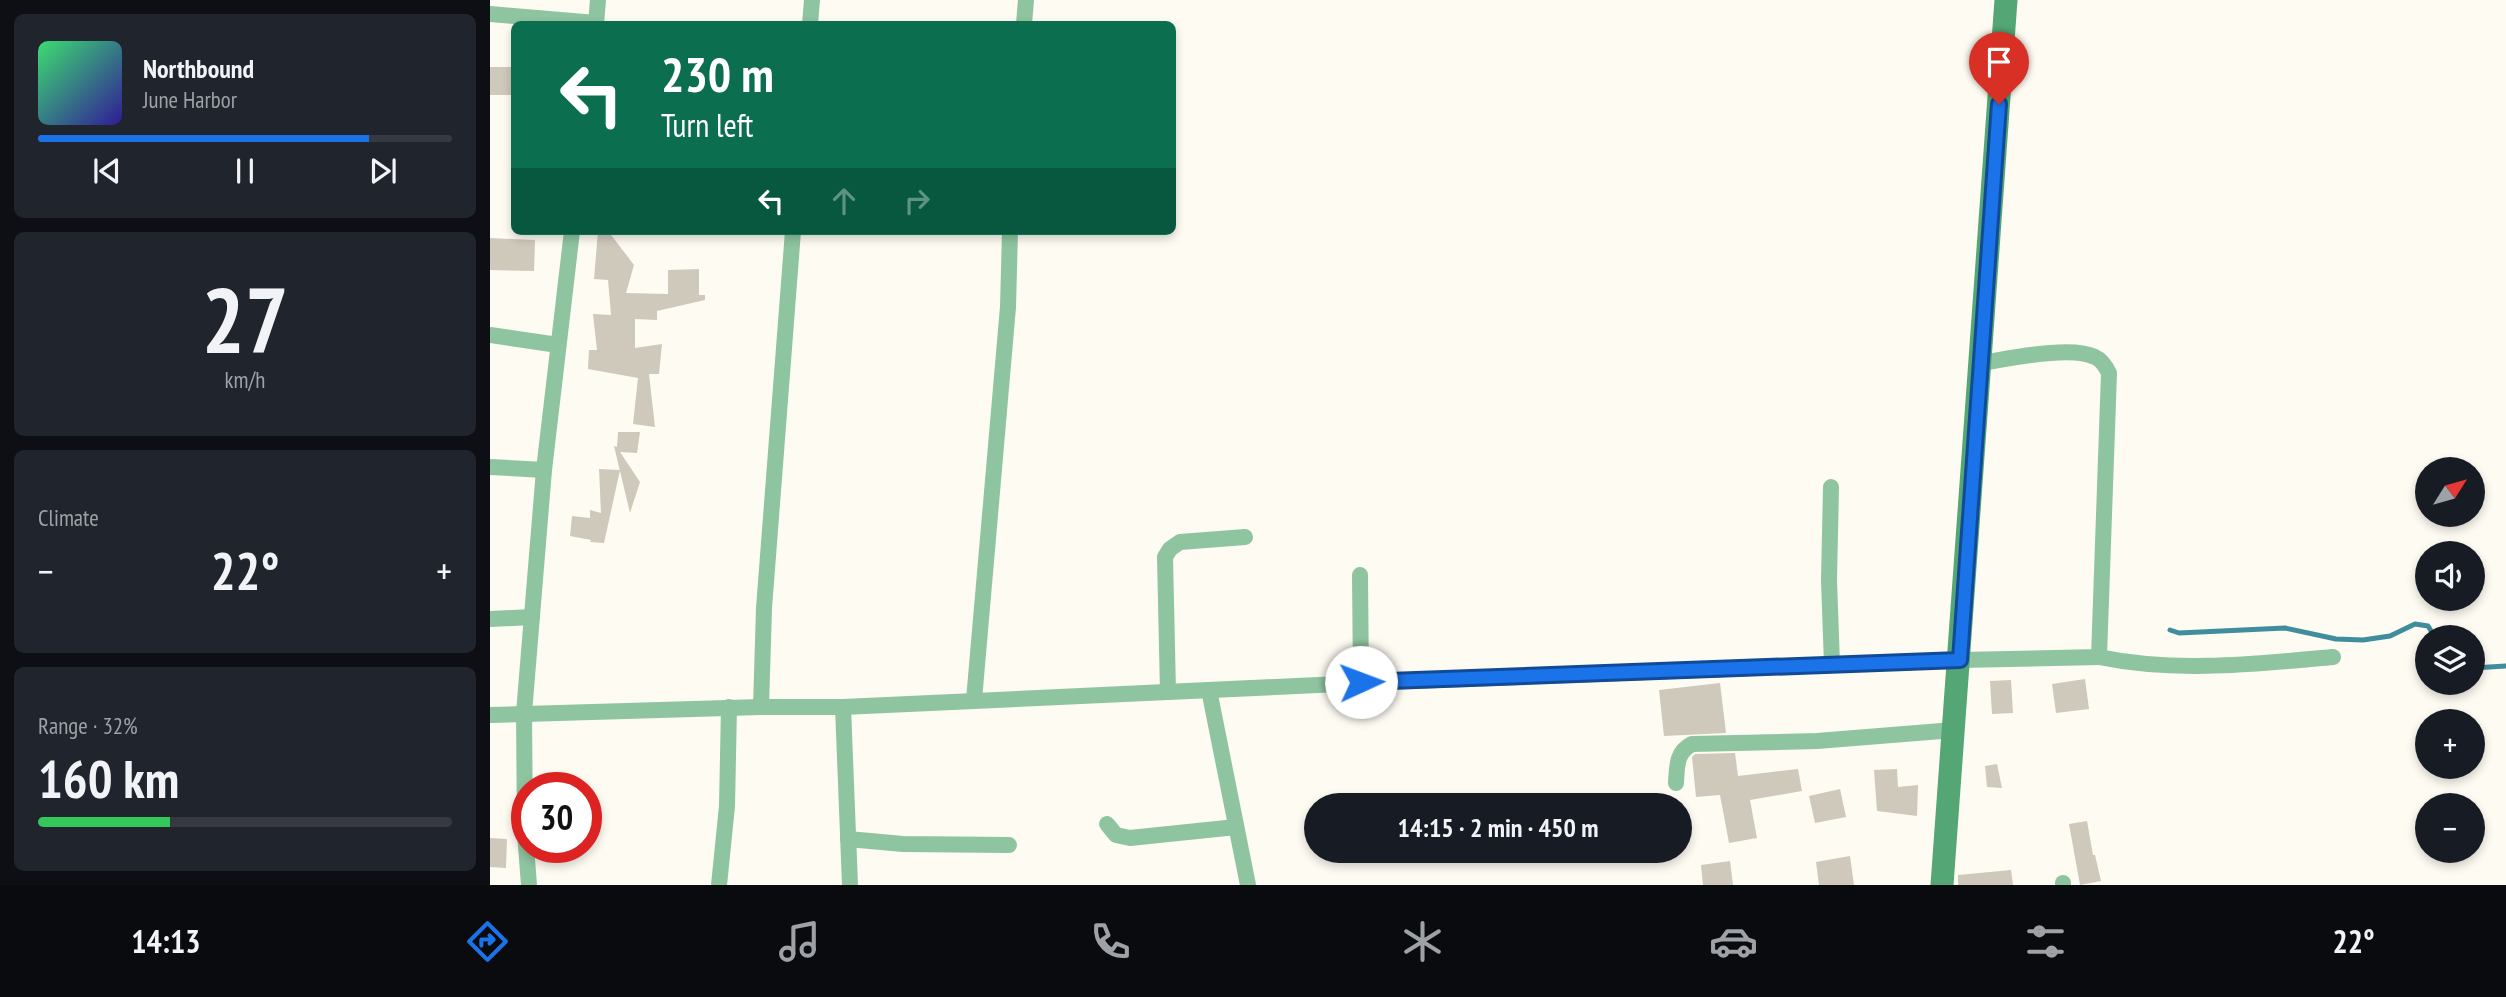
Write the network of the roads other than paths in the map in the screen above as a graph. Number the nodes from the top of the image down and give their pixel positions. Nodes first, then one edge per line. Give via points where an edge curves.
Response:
1 (598, 0) edge
2 (812, 0) edge
3 (1026, 0) edge
4 (2006, 0) edge
5 (490, 14) edge
6 (564, 21) edge
7 (596, 21) edge
8 (810, 21) edge
9 (1024, 21) edge
10 (572, 235) edge
11 (793, 235) edge
12 (1010, 235) edge
13 (490, 335) edge
14 (558, 345) junction
15 (1981, 363) junction
16 (490, 467) edge
17 (544, 470) junction
18 (1832, 487) dead end
19 (1245, 537) dead end
20 (1360, 575) dead end
21 (532, 617) junction
22 (490, 619) edge
23 (2099, 657) junction
24 (2333, 657) dead end
25 (1960, 660) junction
26 (1832, 665) junction
27 (1361, 682) junction
28 (1209, 690) junction
29 (1168, 692) junction
30 (974, 700) junction
31 (761, 706) junction
32 (843, 707) junction
33 (729, 708) junction
34 (524, 713) junction
35 (490, 715) edge
36 (1954, 730) junction
37 (1675, 783) dead end
38 (1107, 824) dead end
39 (1236, 827) junction
40 (848, 839) junction
41 (1009, 845) dead end
42 (529, 885) edge
43 (719, 885) edge
44 (850, 885) edge
45 (1248, 885) edge
46 (1942, 885) edge

1 - 7 street
2 - 8 street
3 - 9 street
4 - 15 street
5 - 6 street
10 - 14 street
11 - 31 street
12 - 30 street via 1008,307
13 - 14 street
14 - 17 street
15 - 23 street via 2080,353 2101,360 2109,373
15 - 25 street
16 - 17 street
17 - 21 street
18 - 26 street
19 - 29 street via 1180,542 1165,556
20 - 27 street
21 - 22 street
21 - 34 street
23 - 24 street via 2154,667
23 - 25 street
25 - 26 street
25 - 36 street
26 - 27 street
27 - 28 street
28 - 29 street
28 - 39 street
29 - 30 street
30 - 32 street
31 - 32 street
31 - 33 street
32 - 40 street
33 - 34 street
33 - 43 street via 727,806
34 - 35 street
34 - 42 street
36 - 37 street via 1817,741 1692,744 1679,756
36 - 46 street
38 - 39 street via 1116,835 1130,838
39 - 45 street
40 - 41 street
40 - 44 street

